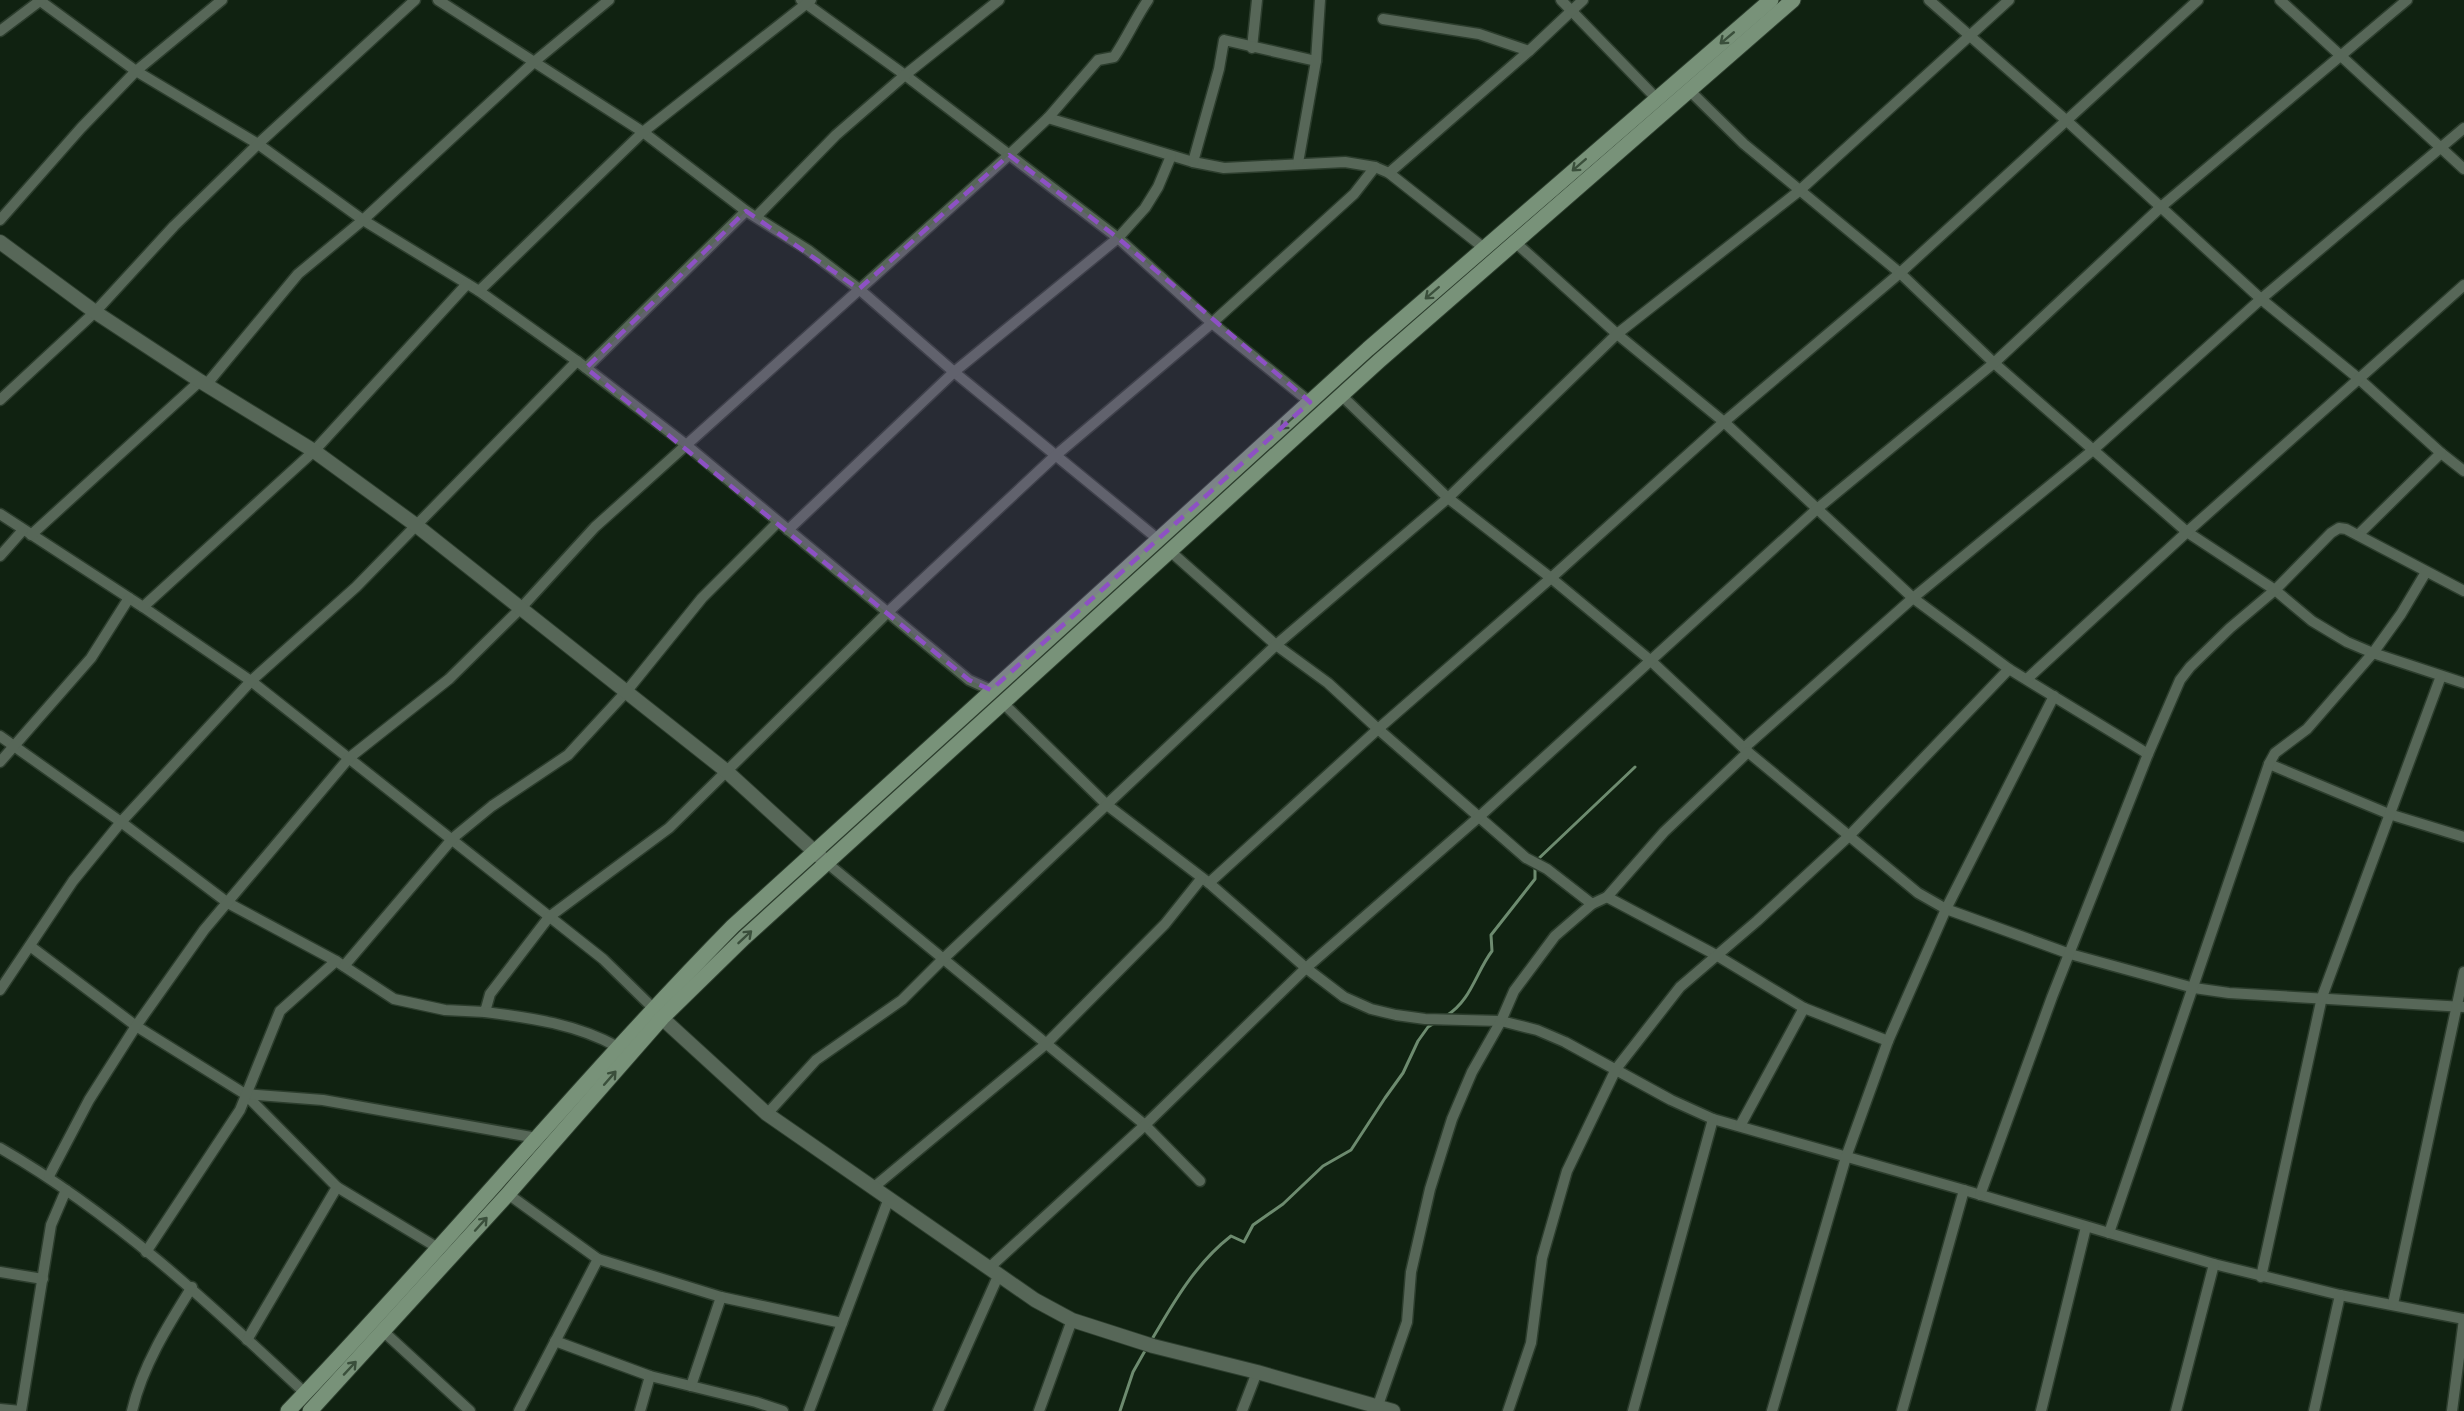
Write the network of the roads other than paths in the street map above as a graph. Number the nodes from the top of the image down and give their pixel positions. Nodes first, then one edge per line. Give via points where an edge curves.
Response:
1 (40, 0) edge
2 (222, 0) edge
3 (415, 0) edge
4 (438, 0) edge
5 (609, 0) edge
6 (999, 0) edge
7 (1148, 0) edge
8 (1257, 0) edge
9 (1320, 0) edge
10 (1561, 0) edge
11 (1583, 0) edge
12 (1771, 0) edge
13 (1793, 0) edge
14 (1929, 0) edge
15 (2008, 0) edge
16 (2198, 0) edge
17 (2280, 0) edge
18 (2407, 0) edge
19 (807, 1) edge
20 (1571, 11) junction
21 (1383, 19) dead end
22 (0, 31) edge
23 (1968, 36) junction
24 (1252, 48) junction
25 (1529, 51) junction
26 (2341, 57) junction
27 (1316, 61) junction
28 (534, 62) junction
29 (136, 71) junction
30 (905, 75) junction
31 (1689, 90) junction
32 (1656, 99) junction
33 (1048, 118) junction
34 (2067, 121) junction
35 (2464, 128) edge
36 (643, 132) junction
37 (258, 144) junction
38 (2439, 147) junction
39 (1009, 155) junction
40 (1171, 156) junction
41 (1193, 162) junction
42 (1298, 164) junction
43 (1375, 167) junction
44 (2464, 169) edge
45 (1389, 173) junction
46 (1799, 191) junction
47 (2162, 206) junction
48 (746, 211) junction
49 (757, 216) junction
50 (0, 220) edge
51 (363, 220) junction
52 (1118, 238) junction
53 (0, 242) edge
54 (1515, 242) junction
55 (1484, 248) junction
56 (1900, 273) junction
57 (467, 284) junction
58 (2464, 285) edge
59 (859, 289) junction
60 (478, 291) junction
61 (2261, 299) junction
62 (95, 312) junction
63 (1212, 323) junction
64 (1617, 334) junction
65 (1994, 363) junction
66 (582, 365) junction
67 (954, 372) junction
68 (2358, 378) junction
69 (203, 383) junction
70 (1341, 395) junction
71 (0, 400) edge
72 (1310, 402) junction
73 (1724, 422) junction
74 (685, 444) junction
75 (2093, 450) junction
76 (314, 451) junction
77 (2441, 453) junction
78 (1055, 456) junction
79 (2464, 456) edge
80 (2460, 467) edge
81 (1448, 498) junction
82 (1818, 508) junction
83 (0, 514) edge
84 (778, 522) junction
85 (417, 526) junction
86 (788, 530) junction
87 (27, 532) junction
88 (2187, 532) junction
89 (2358, 535) junction
90 (1164, 545) junction
91 (0, 556) edge
92 (2426, 572) junction
93 (1551, 579) junction
94 (2275, 590) junction
95 (2464, 591) edge
96 (1912, 597) junction
97 (129, 598) junction
98 (143, 607) junction
99 (521, 608) junction
100 (888, 612) junction
101 (1276, 645) junction
102 (2373, 653) junction
103 (1650, 660) junction
104 (2009, 669) junction
105 (2464, 671) edge
106 (2441, 676) junction
107 (2027, 679) junction
108 (251, 681) junction
109 (2462, 683) edge
110 (991, 690) junction
111 (626, 692) junction
112 (2054, 696) junction
113 (1002, 702) junction
114 (1378, 729) junction
115 (0, 736) edge
116 (13, 746) junction
117 (1746, 750) junction
118 (2148, 754) junction
119 (349, 758) junction
120 (0, 762) edge
121 (2269, 764) junction
122 (725, 770) junction
123 (1107, 805) junction
124 (2389, 814) junction
125 (1480, 816) junction
126 (121, 822) junction
127 (1849, 836) junction
128 (2464, 837) edge
129 (453, 838) junction
130 (822, 858) junction
131 (1205, 881) junction
132 (1607, 897) junction
133 (228, 903) junction
134 (1592, 903) junction
135 (1946, 909) junction
136 (549, 917) junction
137 (30, 946) junction
138 (1716, 954) junction
139 (2070, 954) junction
140 (942, 960) junction
141 (340, 963) junction
142 (1306, 968) junction
143 (2464, 972) edge
144 (2194, 988) junction
145 (0, 990) edge
146 (2322, 997) junction
147 (2460, 1007) edge
148 (1804, 1008) junction
149 (485, 1012) junction
150 (657, 1013) junction
151 (1501, 1021) junction
152 (136, 1026) junction
153 (1888, 1041) junction
154 (1046, 1044) junction
155 (618, 1047) junction
156 (1616, 1069) junction
157 (245, 1094) junction
158 (576, 1106) junction
159 (767, 1114) junction
160 (1713, 1119) junction
161 (1145, 1125) junction
162 (1740, 1126) junction
163 (537, 1138) junction
164 (0, 1148) edge
165 (1846, 1156) junction
166 (50, 1176) junction
167 (1200, 1181) dead end
168 (337, 1187) junction
169 (874, 1187) junction
170 (66, 1190) junction
171 (1964, 1190) junction
172 (508, 1194) junction
173 (1980, 1195) junction
174 (889, 1198) junction
175 (2086, 1227) junction
176 (2109, 1233) junction
177 (438, 1248) junction
178 (146, 1252) junction
179 (598, 1259) junction
180 (2214, 1264) junction
181 (994, 1270) junction
182 (0, 1272) edge
183 (2261, 1277) junction
184 (42, 1279) junction
185 (192, 1287) junction
186 (2340, 1295) junction
187 (721, 1297) junction
188 (2393, 1304) junction
189 (2464, 1319) edge
190 (1072, 1320) junction
191 (842, 1323) junction
192 (383, 1331) junction
193 (247, 1340) junction
194 (555, 1341) junction
195 (1257, 1372) junction
196 (650, 1376) junction
197 (691, 1386) junction
198 (305, 1393) junction
199 (754, 1407) edge
200 (0, 1409) edge
201 (1376, 1409) edge
202 (21, 1411) edge
203 (132, 1411) edge
204 (288, 1411) edge
205 (310, 1411) edge
206 (470, 1411) edge
207 (519, 1411) edge
208 (640, 1411) edge
209 (783, 1411) edge
210 (809, 1411) edge
211 (938, 1411) edge
212 (1039, 1411) edge
213 (1242, 1411) edge
214 (1393, 1411) edge
215 (1508, 1411) edge
216 (1633, 1411) edge
217 (1772, 1411) edge
218 (1902, 1411) edge
219 (2041, 1411) edge
220 (2176, 1411) edge
221 (2314, 1411) edge
222 (2452, 1411) edge

1 - 22 street
1 - 29 street
2 - 29 street
3 - 37 street
4 - 28 street
5 - 28 street
6 - 30 street
7 - 33 street via 1114,57 1098,60
8 - 24 street
9 - 27 street
10 - 20 street
11 - 20 street
12 -> 32 main road
13 - 31 main road
14 - 23 street
15 - 23 street
16 - 34 street
17 - 26 street
18 - 26 street
19 - 30 street
19 - 36 street
20 - 25 street
20 - 32 street
21 - 25 street via 1479,34
23 - 34 street
23 - 46 street
24 - 27 street
24 - 41 street via 1224,40
25 - 45 street
26 - 38 street
26 - 47 street
27 - 42 street
28 - 36 street
28 - 51 street
29 - 37 street
29 - 50 street
30 - 39 street
30 - 49 street via 836,135
31 - 46 street
31 - 54 main road
32 -> 55 main road
33 - 39 street
33 - 40 street
34 - 47 street
34 - 56 street
35 - 38 street
36 - 48 street
36 - 60 street
37 - 51 street
37 - 62 street via 174,226
38 - 44 street
38 - 61 street
39 - 52 street
39 - 59 street
40 - 41 street
40 - 52 street via 1145,208
41 - 42 street via 1224,168
42 - 43 street via 1345,162
43 - 45 street
43 - 63 street via 1354,194
45 - 55 street
46 - 56 street
46 - 64 street
47 - 61 street
47 - 65 street
48 - 49 street
48 - 66 street
49 - 59 street
51 - 57 street
51 - 69 street via 298,274
52 - 63 street
52 - 67 street
53 - 62 street
54 - 64 street
54 - 70 main road
55 -> 72 main road
56 - 65 street
56 - 73 street
57 - 60 street
57 - 76 street
58 - 68 street
59 - 67 street
59 - 74 street
60 - 66 street
61 - 68 street
61 - 75 street
62 - 69 street
62 - 71 street
63 - 72 street
63 - 78 street
64 - 73 street
64 - 81 street
65 - 75 street
65 - 82 street
66 - 74 street
66 - 85 street
67 - 78 street
67 - 86 street
68 - 77 street
68 - 88 street
69 - 76 street
69 - 87 street
70 - 81 street
70 - 90 main road
72 -> 90 main road
73 - 82 street
73 - 93 street
74 - 84 street
74 - 99 street via 595,527
75 - 88 street
75 - 96 street
76 - 85 street
76 - 98 street
77 - 80 street
77 - 89 street
78 - 90 street
78 - 100 street
79 - 80 street
81 - 93 street
81 - 101 street
82 - 96 street
82 - 103 street
83 - 87 street
84 - 86 street
84 - 111 street via 702,598
85 - 99 street
85 - 108 street
86 - 100 street
87 - 91 street
87 - 97 street
88 - 94 street
88 - 107 street
89 - 92 street
89 - 94 street via 2339,528 2331,533
90 - 101 street
90 - 110 main road
90 - 113 main road
92 - 95 street
92 - 102 street
93 - 103 street
93 - 114 street
94 - 102 street via 2312,621
94 - 118 street via 2190,667 2180,680
96 - 104 street
96 - 117 street
97 - 98 street
97 - 116 street via 91,658
98 - 108 street
99 - 111 street
99 - 119 street via 449,680
100 - 110 street via 969,680
100 - 122 street
101 - 114 street via 1328,683
101 - 123 street
102 - 106 street
102 - 121 street via 2307,729 2275,753
103 - 117 street
103 - 125 street
104 - 107 street
104 - 127 street
105 - 109 street
106 - 109 street
106 - 124 street
107 - 112 street
108 - 119 street
108 - 126 street
110 - 130 main road
111 - 122 street
111 - 129 street via 568,755 492,806
112 - 118 street
112 - 135 street
113 - 123 street
113 - 130 main road
114 - 125 street
114 - 131 street
115 - 116 street
116 - 120 street
116 - 126 street
117 - 127 street
117 - 132 street via 1664,832
118 - 139 street
119 - 129 street
119 - 133 street
121 - 124 street
121 - 144 street
122 - 130 street
122 - 136 street via 669,828
123 - 131 street
123 - 140 street
124 - 128 street
124 - 146 street
125 - 134 street via 1526,858
125 - 142 street
126 - 133 street
126 - 137 street via 73,881
127 - 135 street via 1918,893
127 - 138 street
129 - 136 street
129 - 141 street
130 - 140 street
130 - 150 main road via 744,938
131 - 142 street
131 - 154 street
132 - 134 street
132 - 138 street
133 - 141 street
133 - 152 street via 204,930
134 - 151 street via 1555,936 1530,967
135 - 139 street
135 - 153 street
136 - 149 street via 490,994
136 - 150 street via 603,959
137 - 145 street
137 - 152 street
138 - 148 street
138 - 156 street via 1680,987
139 - 144 street
139 - 173 street
140 - 154 street
140 - 159 street via 902,1000 816,1060
141 - 149 street via 394,999 445,1010
141 - 157 street via 280,1011
142 - 151 street via 1344,997 1396,1016
142 - 161 street
143 - 147 street
144 - 146 street
144 - 176 street
146 - 147 street
146 - 183 street
147 - 188 street
148 - 153 street
148 - 162 street
149 - 155 street via 567,1025
150 - 155 main road
158 -> 150 main road
150 - 159 street
151 - 156 street via 1565,1041
151 - 201 street via 1472,1072 1452,1119 1430,1189 1411,1272 1407,1322
152 - 157 street
152 - 166 street via 90,1100
153 - 165 street
154 - 161 street
154 - 169 street
155 - 158 main road
156 - 160 street
156 - 215 street via 1568,1171 1542,1258 1531,1343
157 - 163 street via 323,1100
157 - 168 street
157 - 178 street via 240,1110
158 - 163 main road
158 - 172 main road
159 - 169 street
160 - 162 street
160 - 216 street
161 - 167 street
161 - 181 street
162 - 165 street
163 - 177 main road
164 - 166 street
165 - 171 street
165 - 217 street
166 - 170 street
168 - 177 street
168 - 193 street
169 - 174 street
170 - 178 street
170 - 184 street via 51,1225
171 - 173 street
171 - 218 street
172 - 179 street
192 -> 172 main road
173 - 175 street
174 - 181 street
174 - 191 street
175 - 176 street
175 - 219 street
176 - 180 street
177 - 198 main road
178 - 185 street
179 - 187 street
179 - 194 street
180 - 183 street
180 - 220 street
181 - 190 street via 1035,1300
181 - 211 street
182 - 184 street
183 - 186 street
184 - 202 street
185 - 193 street
185 - 203 street via 167,1326
186 - 188 street
186 - 221 street
187 - 191 street
187 - 197 street
188 - 189 street
189 - 222 street
190 - 195 street
190 - 212 street
191 - 210 street
205 -> 192 main road
192 - 206 street
193 - 198 street
194 - 196 street
194 - 207 street
195 - 201 street
195 - 213 street
196 - 197 street
196 - 208 street
197 - 199 street
198 - 204 main road
199 - 209 street
200 - 202 street
201 - 214 street

